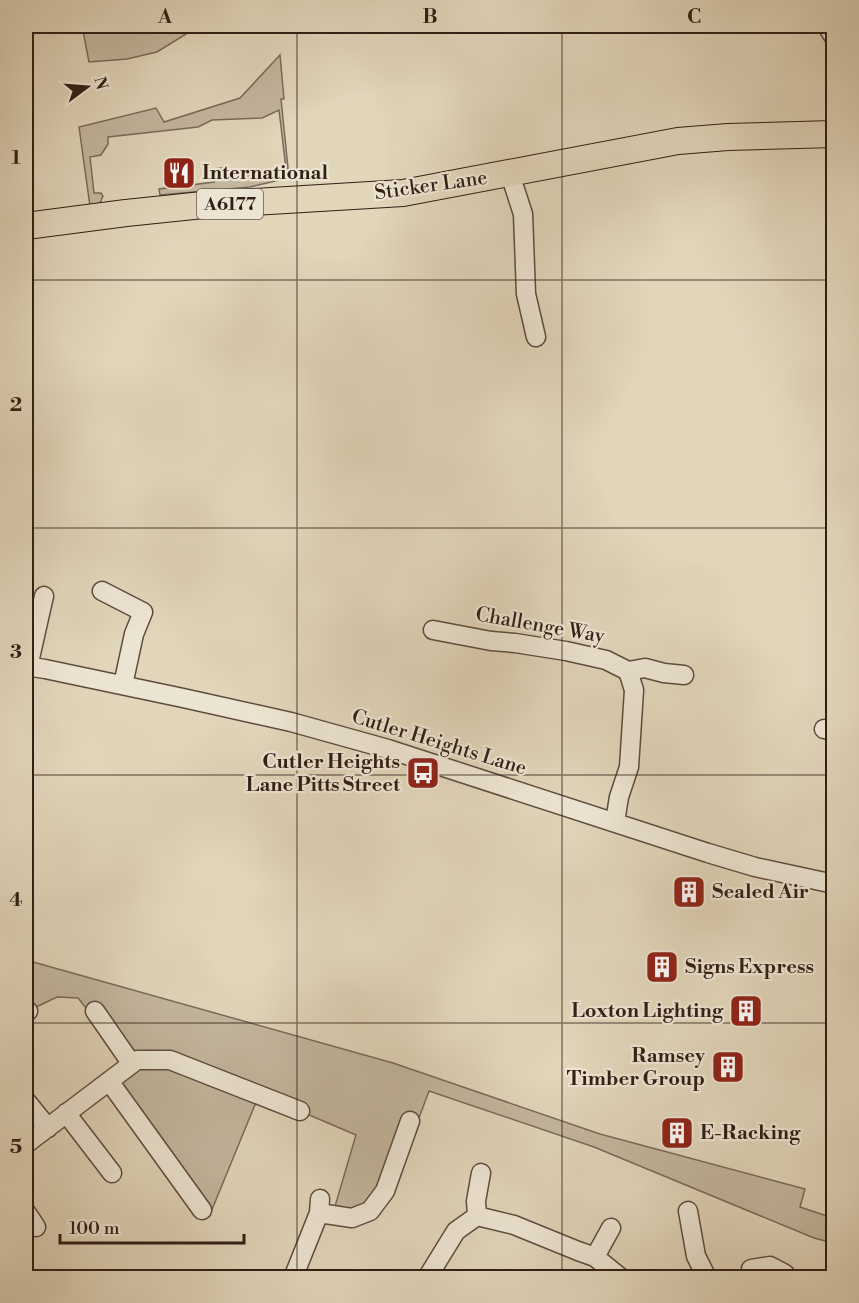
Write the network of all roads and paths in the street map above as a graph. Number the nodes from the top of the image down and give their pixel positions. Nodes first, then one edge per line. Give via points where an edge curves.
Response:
1 (827, 26) edge
2 (834, 37) edge
3 (834, 134) edge
4 (510, 174) junction
5 (26, 226) edge
6 (536, 337) dead end
7 (102, 591) dead end
8 (44, 596) dead end
9 (433, 630) dead end
10 (27, 666) edge
11 (628, 671) junction
12 (684, 675) dead end
13 (123, 685) junction
14 (615, 822) junction
15 (834, 884) edge
16 (95, 1011) dead end
17 (132, 1063) junction
18 (109, 1081) junction
19 (26, 1101) edge
20 (300, 1111) dead end
21 (66, 1113) junction
22 (410, 1121) dead end
23 (48, 1128) junction
24 (26, 1144) edge
25 (112, 1173) dead end
26 (481, 1173) dead end
27 (202, 1210) dead end
28 (688, 1211) dead end
29 (477, 1216) junction
30 (611, 1228) dead end
31 (596, 1257) junction
32 (751, 1269) dead end
33 (293, 1278) edge
34 (427, 1278) edge
35 (621, 1278) edge
36 (707, 1278) edge
37 (786, 1278) edge

1 - 2 street
3 - 4 highway, Sticker Lane / A6177 via 678,141
4 - 5 highway, Sticker Lane / A6177 via 403,193 203,205
4 - 6 street via 523,214 526,294
7 - 13 street via 143,612
8 - 10 street
9 - 11 street, Challenge Way via 566,651 606,660
10 - 13 street, Cutler Heights Lane
11 - 12 street via 645,668
11 - 14 street via 634,690 629,767
13 - 14 street, Cutler Heights Lane via 291,722 388,749
14 - 15 street, Cutler Heights Lane via 755,867
16 - 17 street
17 - 18 street
17 - 20 street via 170,1060
18 - 21 street
18 - 27 street
19 - 23 street
21 - 23 street
21 - 25 street
22 - 33 street via 385,1191 370,1211 352,1218 324,1211
23 - 24 street
26 - 29 street
28 - 36 street via 696,1256
29 - 31 street via 514,1225
29 - 34 street via 456,1231
30 - 31 street
31 - 35 street
32 - 37 street via 770,1266

